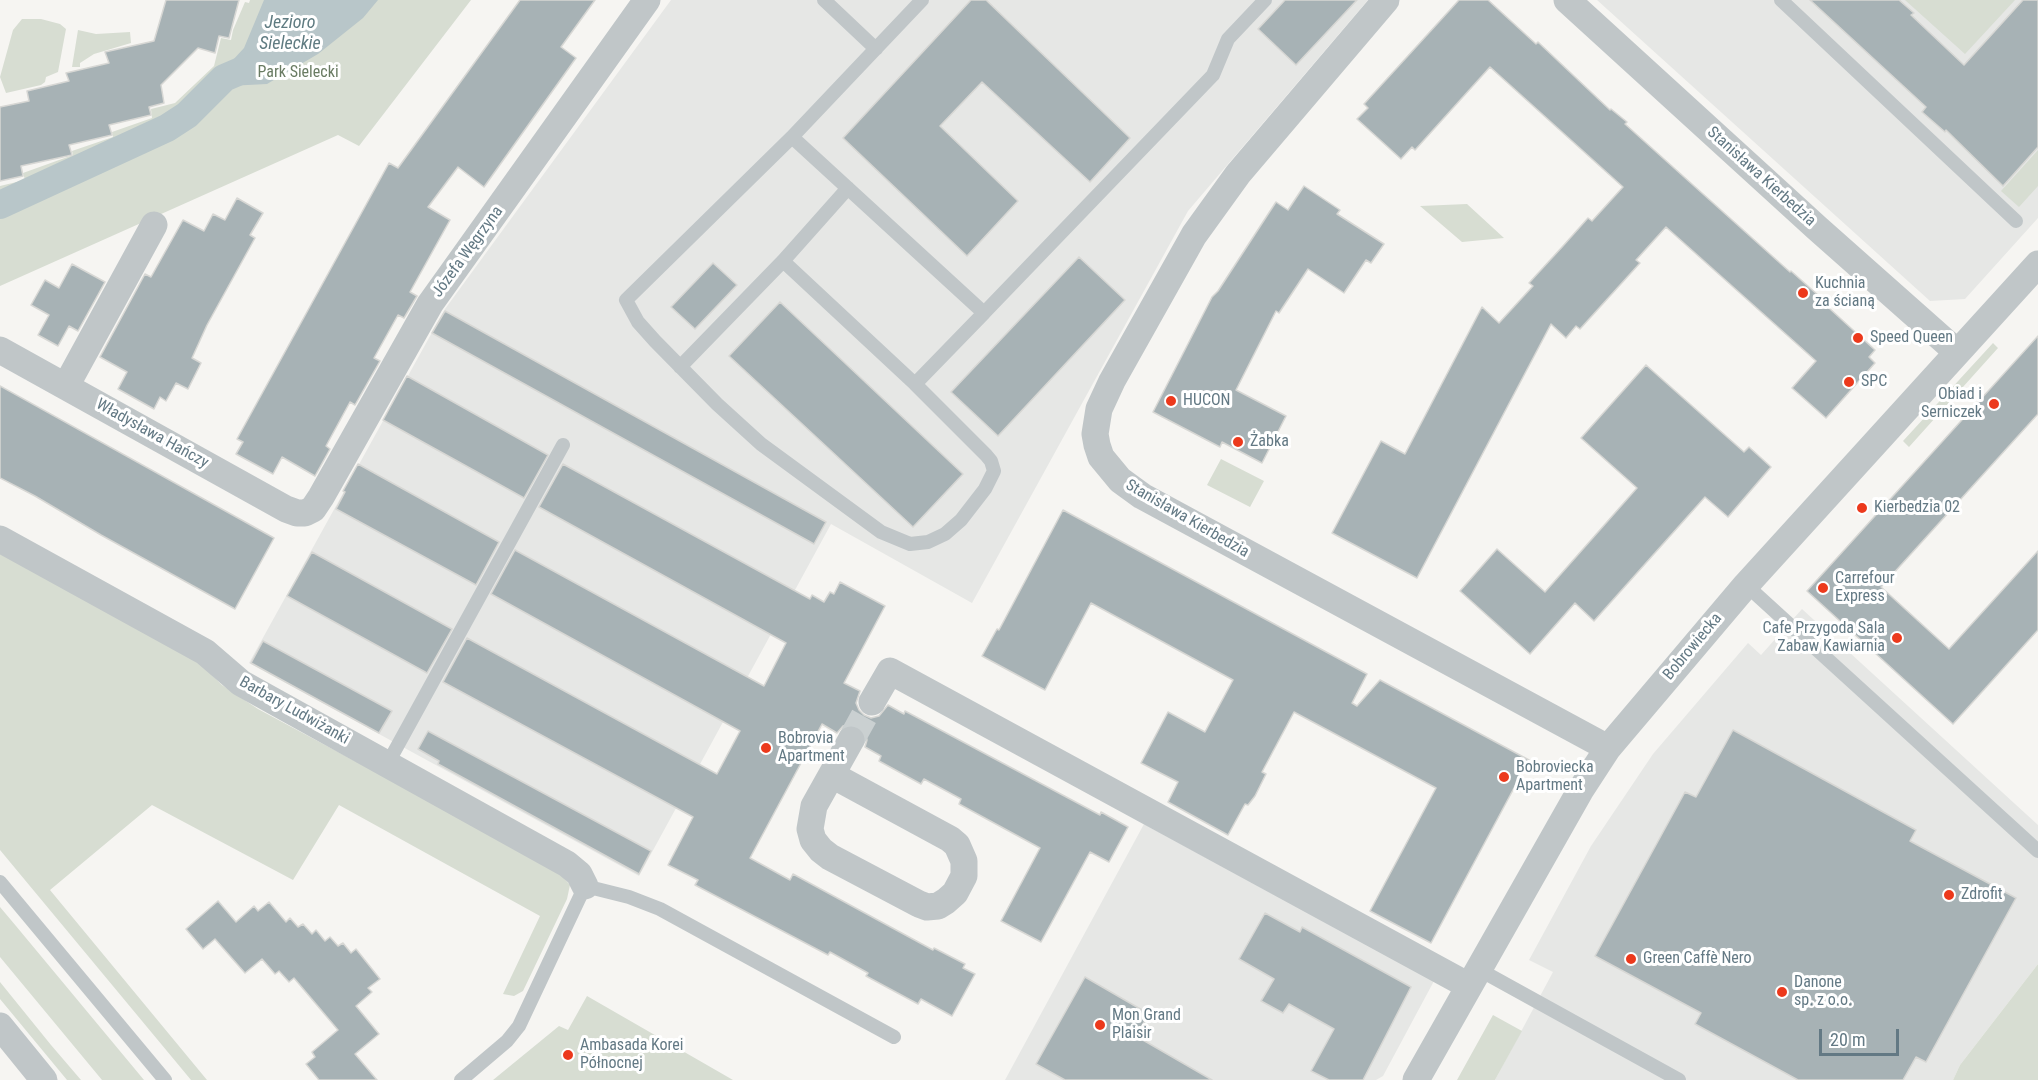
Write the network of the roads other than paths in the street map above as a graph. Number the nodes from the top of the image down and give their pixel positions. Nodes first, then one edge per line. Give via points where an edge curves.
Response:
1 (647, 0) edge
2 (824, 0) edge
3 (922, 0) edge
4 (1265, 0) edge
5 (1386, 0) edge
6 (1567, 0) edge
7 (1781, 0) edge
8 (876, 49) junction
9 (792, 137) junction
10 (848, 188) junction
11 (2016, 220) dead end
12 (154, 225) dead end
13 (783, 261) junction
14 (2038, 264) edge
15 (984, 313) junction
16 (0, 350) edge
17 (1957, 352) junction
18 (680, 367) junction
19 (915, 384) junction
20 (66, 386) junction
21 (563, 445) dead end
22 (305, 513) joint
23 (0, 539) edge
24 (1746, 585) junction
25 (872, 702) tunnel mouth
26 (851, 740) tunnel mouth
27 (1608, 748) junction
28 (388, 763) junction
29 (832, 775) junction
30 (2038, 851) edge
31 (0, 882) edge
32 (585, 886) junction
33 (1474, 978) junction
34 (0, 1026) edge
35 (894, 1037) dead end
36 (44, 1080) edge
37 (165, 1080) edge
38 (461, 1080) edge
39 (1416, 1080) edge
40 (1679, 1080) edge

1 - 22 street, Józefa Węgrzyna via 430,304 321,497
2 - 8 lane
3 - 8 lane
4 - 15 lane via 1228,39 1213,75
5 - 27 street, Stanisława Kierbedzia via 1238,174 1194,235 1112,381 1099,409 1096,445 1120,480 1142,496
6 - 17 street, Stanisława Kierbedzia
7 - 11 lane
8 - 9 lane
9 - 10 lane
9 - 18 lane via 626,300 638,322
10 - 13 lane
10 - 15 lane
12 - 20 street
13 - 18 lane
13 - 19 lane
14 - 17 street, Bobrowiecka
15 - 19 lane
16 - 20 street, Władysława Hańczy
17 - 24 street, Bobrowiecka
18 - 19 lane via 761,444 881,532 910,543 928,542 945,534 985,489 993,471 986,455
20 - 22 street, Władysława Hańczy via 286,509
21 - 28 lane
23 - 28 street, Barbary Ludwiżanki via 204,652 241,683
24 - 27 street, Bobrowiecka
24 - 30 lane
25 - 33 street via 890,671
26 - 29 street
27 - 33 street, Bobrowiecka
28 - 32 street, Barbary Ludwiżanki via 567,864
29 - 29 street via 810,816 813,840 821,850 927,907 938,906 955,893 965,869 957,845
31 - 37 lane
32 - 35 lane via 660,909
32 - 38 lane via 519,1026
33 - 39 street, Bobrowiecka
33 - 40 lane
34 - 36 street

